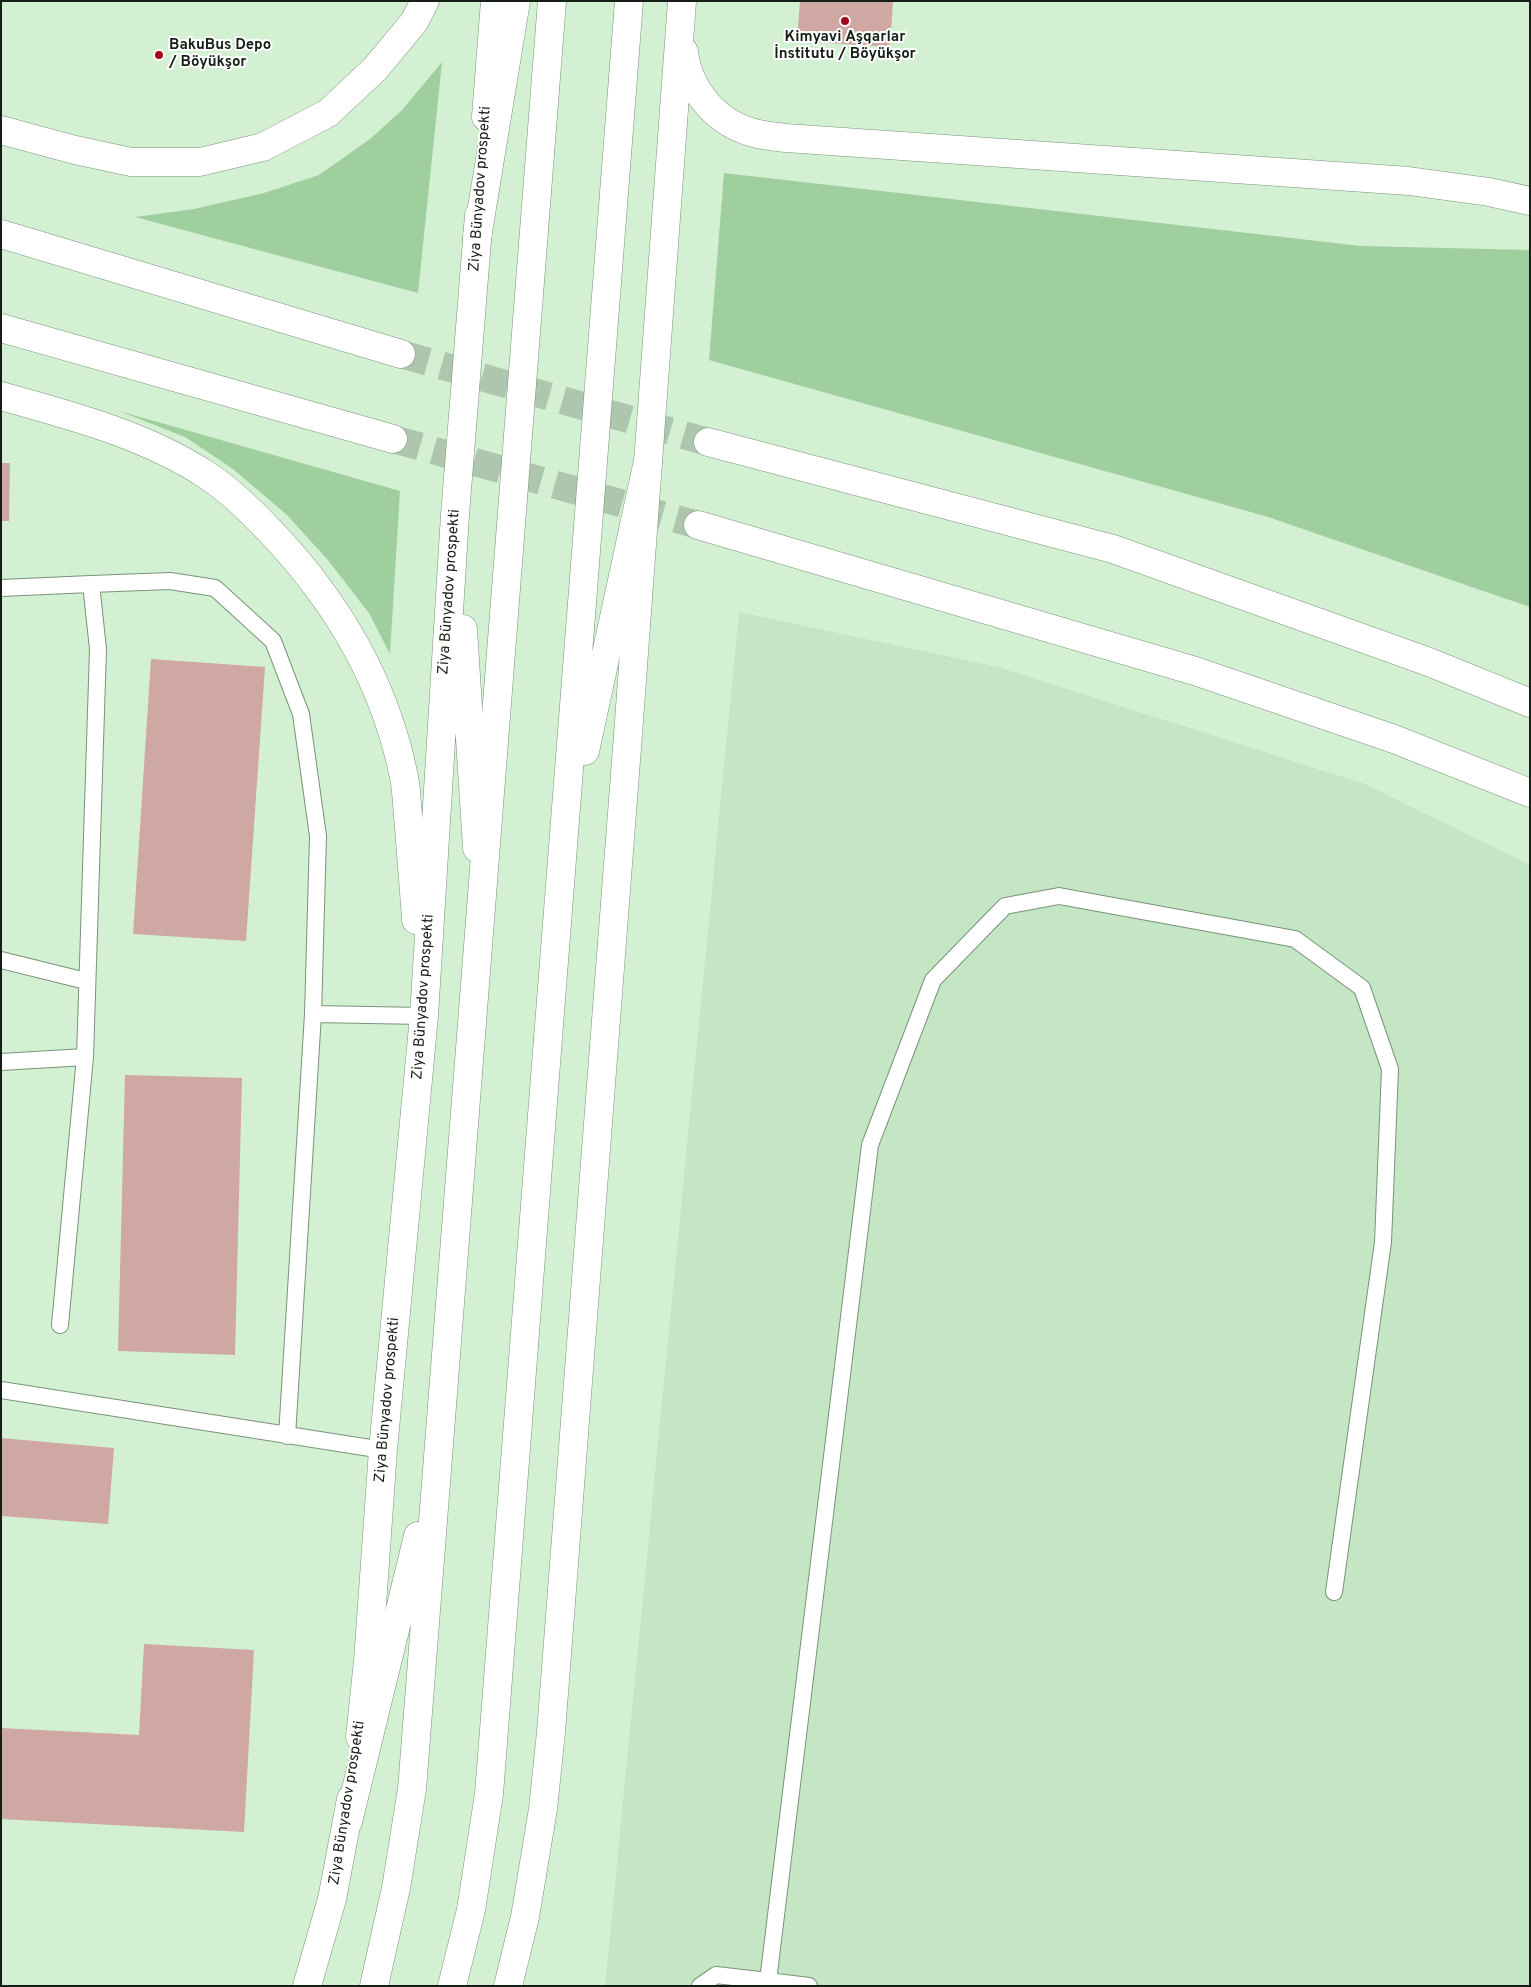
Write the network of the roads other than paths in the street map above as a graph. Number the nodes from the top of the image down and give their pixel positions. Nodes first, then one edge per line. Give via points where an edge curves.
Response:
1 (425, 1) edge
2 (495, 1) edge
3 (516, 1) edge
4 (552, 1) edge
5 (629, 1) edge
6 (681, 10) edge
7 (1, 130) edge
8 (1530, 201) edge
9 (1, 234) edge
10 (477, 238) junction
11 (1, 328) edge
12 (401, 354) tunnel mouth
13 (1, 396) edge
14 (393, 440) tunnel mouth
15 (708, 442) tunnel mouth
16 (648, 461) junction
17 (455, 515) junction
18 (698, 525) tunnel mouth
19 (91, 584) junction
20 (1, 588) edge
21 (1530, 703) edge
22 (1530, 793) edge
23 (563, 850) junction
24 (481, 906) junction
25 (1, 960) edge
26 (86, 981) junction
27 (313, 1014) junction
28 (424, 1016) junction
29 (85, 1058) junction
30 (1, 1062) edge
31 (60, 1325) dead end
32 (1, 1390) edge
33 (287, 1436) junction
34 (383, 1450) junction
35 (438, 1457) junction
36 (1334, 1592) dead end
37 (348, 1822) junction
38 (768, 1981) junction
39 (307, 1986) edge
40 (374, 1986) edge
41 (452, 1986) edge
42 (508, 1986) edge
43 (700, 1986) edge
44 (809, 1986) edge

1 - 7 main road via 414,22 374,69 328,113 263,147 200,162 132,162
2 - 10 main road, Ziya Bünyadov prospekti
3 - 10 main road
4 - 24 main road
5 - 23 main road
6 - 8 main road via 686,67 696,92 714,112 735,126 757,134 1409,181
6 - 16 main road
9 - 12 main road
10 - 17 main road, Ziya Bünyadov prospekti
11 - 14 main road
13 - 28 main road via 148,443 209,476 250,510 298,560 339,615 372,678 391,724 405,778
15 - 21 main road via 1113,549 1429,662
16 - 23 main road
16 - 42 main road via 551,1732 543,1809 525,1917
17 - 24 main road
17 - 28 main road, Ziya Bünyadov prospekti
18 - 22 main road via 1195,670 1394,739
19 - 20 lane
19 - 26 lane via 98,649
19 - 27 lane via 170,581 215,588 273,641 300,714 318,836
23 - 41 main road via 489,1794 471,1910
24 - 35 main road
25 - 26 lane
26 - 29 lane
27 - 28 lane
27 - 33 lane
28 - 34 main road, Ziya Bünyadov prospekti
29 - 30 lane
29 - 31 lane
32 - 33 lane
33 - 34 lane
34 - 37 main road, Ziya Bünyadov prospekti via 368,1661
35 - 37 main road
35 - 40 main road via 412,1789 396,1888
36 - 38 lane via 1383,1242 1390,1069 1362,988 1295,939 1059,896 1005,906 933,980 870,1145
37 - 39 main road, Ziya Bünyadov prospekti via 332,1899
38 - 43 lane via 716,1975
38 - 44 lane

